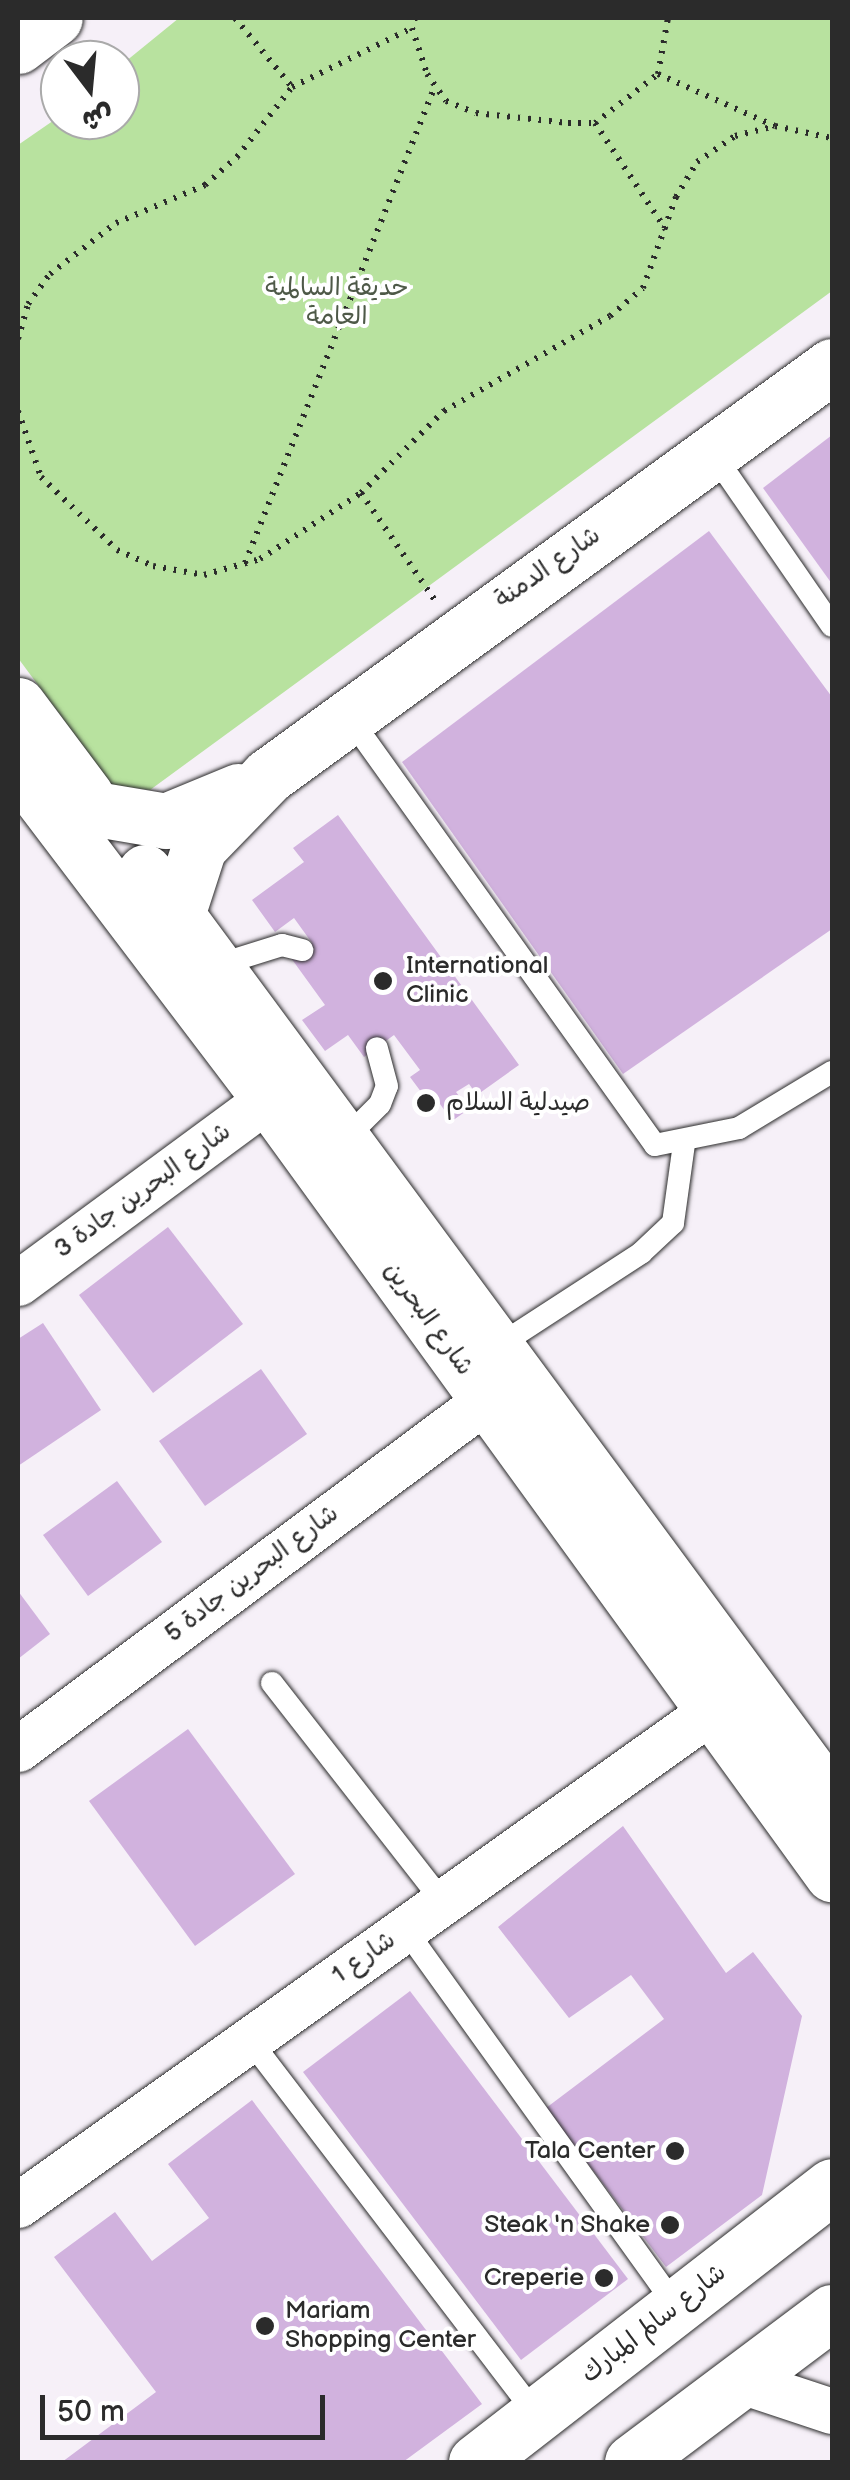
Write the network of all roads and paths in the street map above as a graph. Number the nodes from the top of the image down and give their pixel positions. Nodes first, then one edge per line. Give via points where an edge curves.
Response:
1 (236, 18) edge
2 (415, 18) edge
3 (668, 18) edge
4 (412, 28) junction
5 (658, 74) junction
6 (435, 86) junction
7 (292, 88) junction
8 (595, 123) junction
9 (775, 126) junction
10 (832, 138) edge
11 (667, 231) junction
12 (18, 339) edge
13 (832, 366) edge
14 (18, 412) edge
15 (712, 452) junction
16 (361, 493) junction
17 (245, 563) junction
18 (832, 626) edge
19 (458, 633) junction
20 (18, 704) edge
21 (348, 716) junction
22 (268, 776) junction
23 (26, 795) edge
24 (96, 809) junction
25 (177, 914) junction
26 (302, 950) dead end
27 (218, 965) junction
28 (377, 1048) dead end
29 (832, 1072) edge
30 (269, 1098) junction
31 (346, 1139) junction
32 (684, 1144) junction
33 (18, 1283) edge
34 (498, 1346) junction
35 (486, 1400) junction
36 (272, 1683) dead end
37 (711, 1710) junction
38 (18, 1749) edge
39 (832, 1802) edge
40 (832, 1874) edge
41 (443, 1902) junction
42 (405, 1929) junction
43 (249, 2038) junction
44 (832, 2186) edge
45 (18, 2205) edge
46 (676, 2306) junction
47 (832, 2312) edge
48 (832, 2324) edge
49 (738, 2380) junction
50 (832, 2410) edge
51 (538, 2416) junction
52 (476, 2462) edge
53 (632, 2462) edge

1 - 7 path
2 - 4 path
3 - 5 path
4 - 6 path
4 - 7 path
5 - 8 path
5 - 9 path
6 - 8 path via 446,101 476,113
6 - 17 path
7 - 12 path via 205,184 116,223 50,274 28,304
8 - 11 path
9 - 10 path
9 - 11 path via 735,136 697,162 676,196
11 - 16 path via 643,288 621,307 444,411
13 - 15 street, شارع الدمنة
14 - 17 path via 40,476 117,550 153,566 204,575
15 - 18 lane
15 - 19 street, شارع الدمنة
16 - 17 path
16 - 19 path
19 - 21 street, شارع الدمنة
20 - 24 street, شارع البحرين
21 - 22 street, شارع الدمنة
21 - 32 lane via 656,1145
22 - 24 street, شارع الدمنة via 166,821
22 - 25 street, شارع الدمنة via 199,846
23 - 30 street, شارع البحرين
24 - 25 street, شارع البحرين
25 - 27 street, شارع البحرين
26 - 27 lane via 282,945
27 - 31 street, شارع البحرين
28 - 31 lane via 387,1086 380,1104
29 - 32 lane via 739,1128
30 - 33 street, شارع البحرين جادة 3
30 - 35 street, شارع البحرين
31 - 34 street, شارع البحرين
32 - 34 lane via 673,1222 642,1253
34 - 39 street, شارع البحرين
35 - 37 street, شارع البحرين
35 - 38 street, شارع البحرين جادة 5
36 - 41 lane
37 - 40 street, شارع البحرين
37 - 41 street, شارع 1
41 - 42 street, شارع 1
42 - 43 street, شارع 1
42 - 46 lane
43 - 45 street, شارع 1
43 - 51 lane
44 - 46 street, شارع سالم المبارك
46 - 51 street, شارع سالم المبارك
47 - 48 street
47 - 49 street
49 - 50 street
49 - 53 street
51 - 52 street, شارع سالم المبارك

